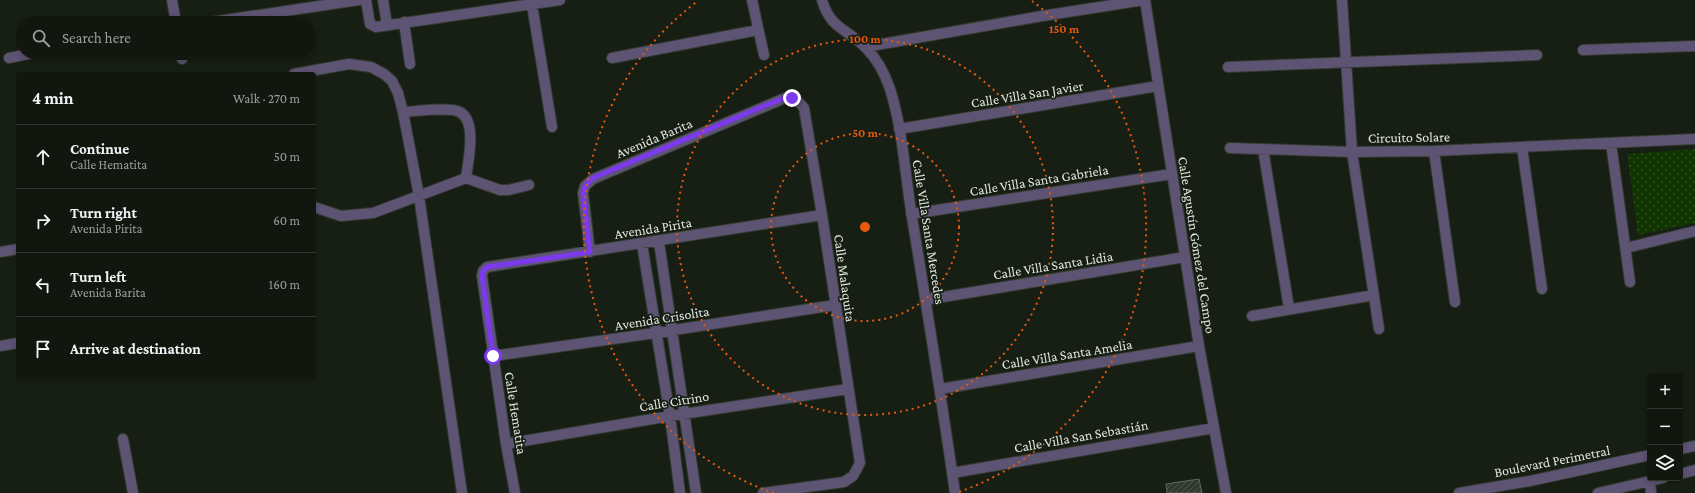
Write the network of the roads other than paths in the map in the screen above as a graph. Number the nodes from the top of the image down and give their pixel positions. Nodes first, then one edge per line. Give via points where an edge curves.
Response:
1 (172, 0) edge
2 (359, 0) edge
3 (366, 0) edge
4 (383, 0) edge
5 (560, 0) edge
6 (752, 0) edge
7 (822, 0) edge
8 (1144, 0) edge
9 (1342, 0) edge
10 (532, 5) junction
11 (175, 16) edge
12 (252, 16) edge
13 (404, 22) junction
14 (387, 25) junction
15 (758, 30) junction
16 (1695, 46) edge
17 (865, 47) junction
18 (1583, 50) dead end
19 (764, 55) dead end
20 (1537, 55) dead end
21 (16, 57) edge
22 (9, 58) dead end
23 (612, 58) dead end
24 (1346, 63) junction
25 (410, 64) dead end
26 (1228, 67) dead end
27 (305, 72) edge
28 (1158, 86) junction
29 (797, 100) joint
30 (403, 112) junction
31 (552, 127) dead end
32 (900, 129) junction
33 (1695, 138) edge
34 (1611, 143) junction
35 (1522, 147) junction
36 (1230, 148) dead end
37 (1263, 149) junction
38 (1434, 151) junction
39 (1352, 152) junction
40 (1172, 174) junction
41 (466, 178) junction
42 (529, 185) dead end
43 (419, 196) junction
44 (316, 207) edge
45 (911, 214) junction
46 (822, 215) junction
47 (1695, 231) edge
48 (659, 242) junction
49 (642, 244) junction
50 (1626, 248) junction
51 (16, 249) edge
52 (0, 252) edge
53 (590, 252) junction
54 (1185, 257) junction
55 (487, 267) joint
56 (1630, 282) dead end
57 (1542, 289) dead end
58 (1374, 295) junction
59 (925, 300) junction
60 (1455, 302) dead end
61 (835, 305) junction
62 (1289, 308) junction
63 (1252, 316) dead end
64 (1379, 329) dead end
65 (672, 330) junction
66 (655, 333) junction
67 (16, 343) edge
68 (0, 346) edge
69 (1199, 346) junction
70 (493, 356) junction
71 (848, 389) junction
72 (940, 389) junction
73 (684, 414) junction
74 (670, 416) junction
75 (1214, 428) junction
76 (123, 439) dead end
77 (506, 444) junction
78 (1695, 446) edge
79 (1683, 448) edge
80 (1647, 456) edge
81 (1695, 470) edge
82 (952, 473) junction
83 (1683, 473) edge
84 (1650, 481) joint
85 (1476, 492) edge
86 (133, 493) edge
87 (462, 493) edge
88 (515, 493) edge
89 (680, 493) edge
90 (696, 493) edge
91 (763, 493) edge
92 (955, 493) edge
93 (1226, 493) edge
94 (1459, 493) edge
95 (1598, 493) edge
96 (1651, 493) edge

1 - 11 street
2 - 12 street
3 - 14 street via 370,24 376,27
4 - 14 street
5 - 10 street
6 - 15 street
7 - 17 street, Calle Villa Santa Mercedes via 827,15 838,27
8 - 17 street
8 - 28 street, Calle Agustín Gómez del Campo
9 - 24 street, Circuito Solare
10 - 13 street
10 - 31 street
13 - 14 street
13 - 25 street
15 - 19 street
15 - 23 street
16 - 18 street
17 - 32 street, Calle Villa Santa Mercedes via 885,75
20 - 24 street
21 - 22 street
24 - 26 street
24 - 39 street, Circuito Solare
27 - 30 street via 349,64 371,67 392,81
28 - 32 street, Calle Villa San Javier
28 - 40 street, Calle Agustín Gómez del Campo
29 - 46 street, Calle Malaquita via 804,108 806,116
29 - 53 street, Avenida Barita via 785,98 593,178 585,186 583,193
30 - 41 street via 453,110 467,118 470,132
30 - 43 street
32 - 45 street, Calle Villa Santa Mercedes
33 - 34 street, Circuito Solare
34 - 35 street, Circuito Solare
34 - 50 street
35 - 38 street, Circuito Solare
35 - 57 street
36 - 37 street
37 - 39 street
37 - 62 street
38 - 39 street, Circuito Solare
38 - 60 street
39 - 58 street
40 - 45 street, Calle Villa Santa Gabriela
40 - 54 street, Calle Agustín Gómez del Campo
41 - 42 street via 500,190
41 - 43 street
43 - 44 street via 360,215 341,216
43 - 87 street
45 - 59 street, Calle Villa Santa Mercedes
46 - 48 street, Avenida Pirita
46 - 61 street, Calle Malaquita
47 - 50 street
48 - 49 street, Avenida Pirita
48 - 65 street
49 - 53 street, Avenida Pirita
49 - 66 street
50 - 56 street
51 - 52 street
53 - 55 street, Avenida Pirita
54 - 59 street, Calle Villa Santa Lidia
54 - 69 street, Calle Agustín Gómez del Campo
55 - 70 street, Calle Hematita via 482,276
58 - 62 street
58 - 64 street
59 - 72 street, Calle Villa Santa Mercedes
61 - 65 street, Avenida Crisolita
61 - 71 street, Calle Malaquita
62 - 63 street
65 - 66 street, Avenida Crisolita
65 - 73 street
66 - 70 street, Avenida Crisolita
66 - 74 street
67 - 68 street
69 - 72 street, Calle Villa Santa Amelia
69 - 75 street, Calle Agustín Gómez del Campo
70 - 77 street, Calle Hematita
71 - 73 street, Calle Citrino
71 - 91 street, Calle Malaquita via 860,463 853,476 844,482
72 - 82 street, Calle Villa Santa Mercedes
73 - 74 street, Calle Citrino
73 - 90 street
74 - 77 street, Calle Citrino
74 - 89 street
75 - 82 street, Calle Villa San Sebastián
75 - 93 street, Calle Agustín Gómez del Campo
76 - 86 street
77 - 88 street, Calle Hematita
78 - 79 street
80 - 85 street, Boulevard Perimetral
81 - 83 street
82 - 92 street, Calle Villa Santa Mercedes
84 - 95 street
84 - 96 street
85 - 94 street, Boulevard Perimetral

